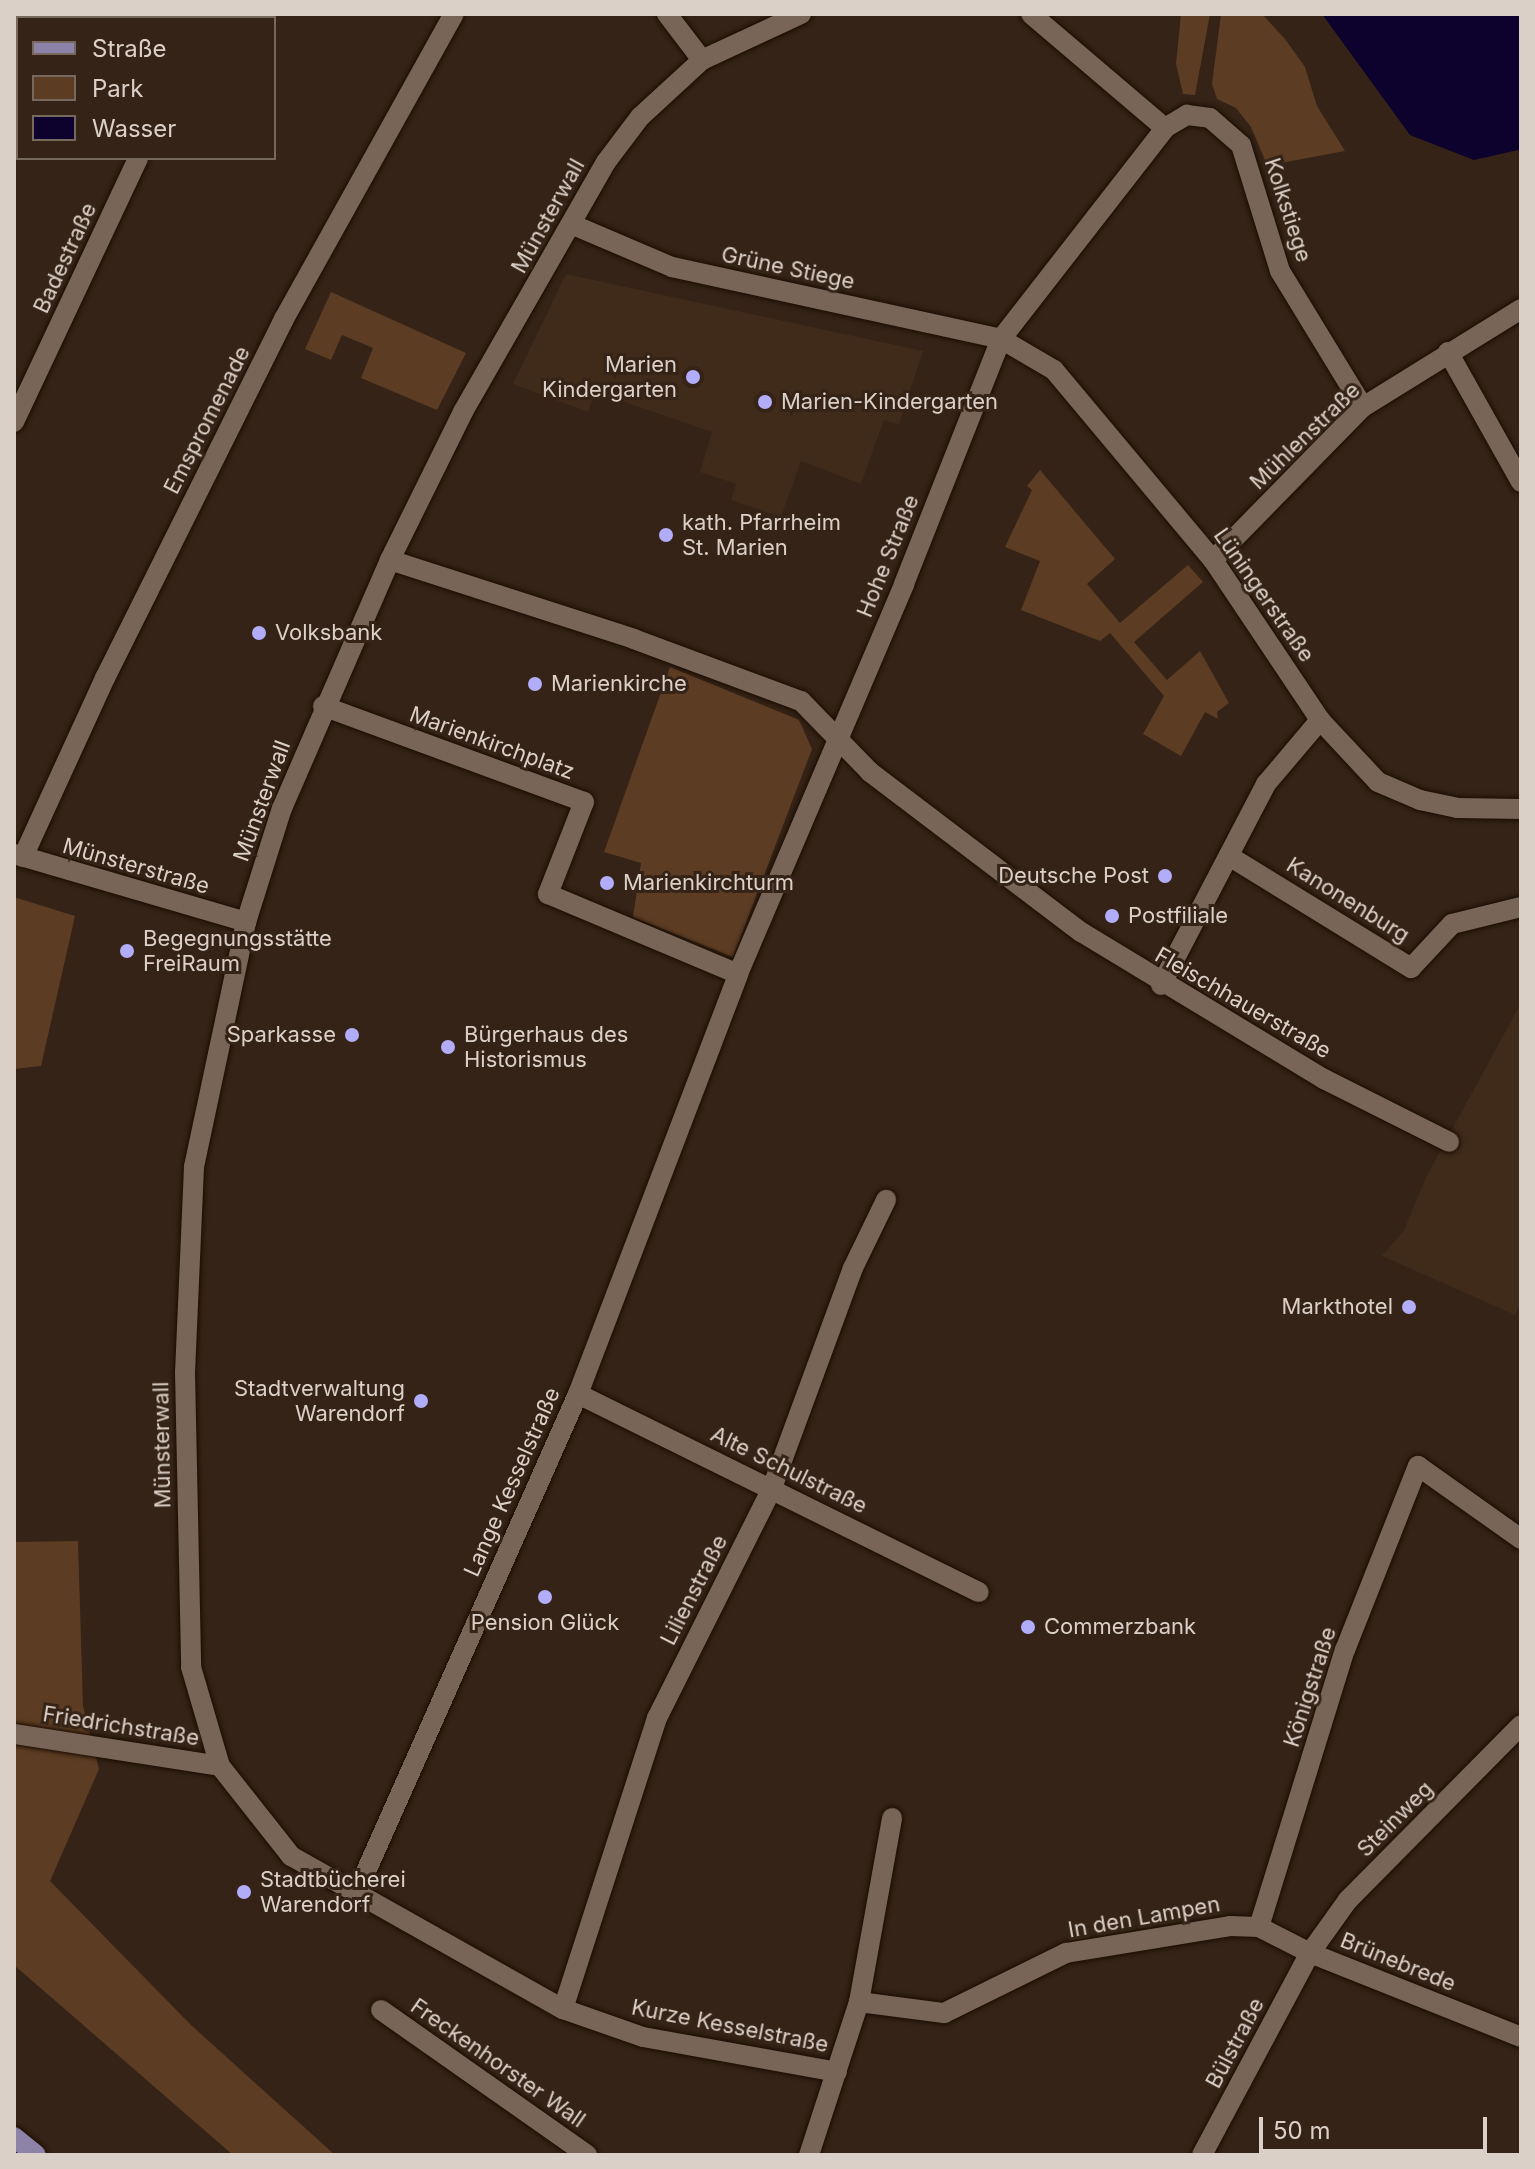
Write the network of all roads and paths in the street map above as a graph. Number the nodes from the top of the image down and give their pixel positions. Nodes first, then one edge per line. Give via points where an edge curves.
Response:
1 (454, 14) edge
2 (667, 14) edge
3 (801, 14) edge
4 (1031, 14) edge
5 (702, 60) junction
6 (1165, 128) junction
7 (137, 160) edge
8 (571, 224) junction
9 (1521, 309) edge
10 (1001, 339) junction
11 (1448, 352) junction
12 (1363, 407) junction
13 (14, 422) edge
14 (1521, 482) edge
15 (390, 560) junction
16 (1213, 560) junction
17 (323, 706) junction
18 (1320, 720) junction
19 (838, 737) junction
20 (1521, 809) edge
21 (18, 855) edge
22 (1229, 856) junction
23 (1521, 907) edge
24 (246, 922) junction
25 (738, 974) junction
26 (1161, 985) junction
27 (698, 1083) joint
28 (1449, 1142) dead end
29 (886, 1200) dead end
30 (578, 1394) junction
31 (772, 1488) junction
32 (1521, 1539) edge
33 (979, 1592) dead end
34 (1521, 1725) edge
35 (14, 1734) edge
36 (220, 1766) junction
37 (892, 1818) dead end
38 (356, 1894) junction
39 (1259, 1927) junction
40 (1310, 1953) junction
41 (859, 2002) junction
42 (563, 2009) junction
43 (381, 2010) dead end
44 (1521, 2037) edge
45 (837, 2072) junction
46 (14, 2137) edge
47 (36, 2155) edge
48 (587, 2155) edge
49 (809, 2155) edge
50 (1202, 2155) edge

1 - 21 street, Emspromenade via 284,319
2 - 5 street
3 - 5 street, Münsterwall
4 - 6 street
5 - 8 street, Münsterwall via 640,117 606,162
6 - 10 street, Hohe Straße
6 - 12 street, Kolkstiege via 1187,115 1210,118 1241,145 1280,271
7 - 13 street, Badestraße
8 - 10 street, Grüne Stiege via 672,267
8 - 15 street, Münsterwall via 463,412
9 - 11 street, Mühlenstraße
10 - 16 street, Lüningerstraße via 1054,370
10 - 19 street, Hohe Straße
11 - 12 street, Mühlenstraße
11 - 14 street
12 - 16 street, Mühlenstraße
15 - 17 street, Münsterwall
15 - 19 street via 634,639 801,701
16 - 18 street, Lüningerstraße
17 - 24 street, Münsterwall
17 - 25 street, Marienkirchplatz via 584,802 548,894
18 - 20 street, Lüningerstraße via 1378,782 1457,808
18 - 22 street via 1266,784
19 - 25 street, Hohe Straße
19 - 26 street, Fleischhauerstraße via 870,772 1081,932
21 - 24 street, Münsterstraße
22 - 23 street, Kanonenburg via 1411,968 1452,924
22 - 26 street
24 - 36 street, Münsterwall via 194,1167 185,1372 191,1667
25 - 27 street, Hohe Straße
26 - 28 street, Fleischhauerstraße via 1324,1079
27 - 30 street, Lange Kesselstraße
29 - 31 street, Lilienstraße via 853,1268
30 - 31 street, Alte Schulstraße
30 - 38 street, Lange Kesselstraße
31 - 33 street, Alte Schulstraße
31 - 42 street, Lilienstraße via 657,1718
32 - 39 street, Königstraße via 1418,1466 1345,1650
34 - 40 street, Steinweg via 1348,1900
35 - 36 street, Friedrichstraße
36 - 38 street, Kurze Kesselstraße via 291,1856
37 - 41 street
38 - 42 street, Kurze Kesselstraße
39 - 40 street, Brünebrede
39 - 41 street, In den Lampen via 1230,1926 1066,1953 944,2013
40 - 44 street, Brünebrede
40 - 50 street, Bülstraße
41 - 45 street
42 - 45 street, Kurze Kesselstraße via 643,2037
43 - 48 street, Freckenhorster Wall
45 - 49 street
46 - 47 main road

